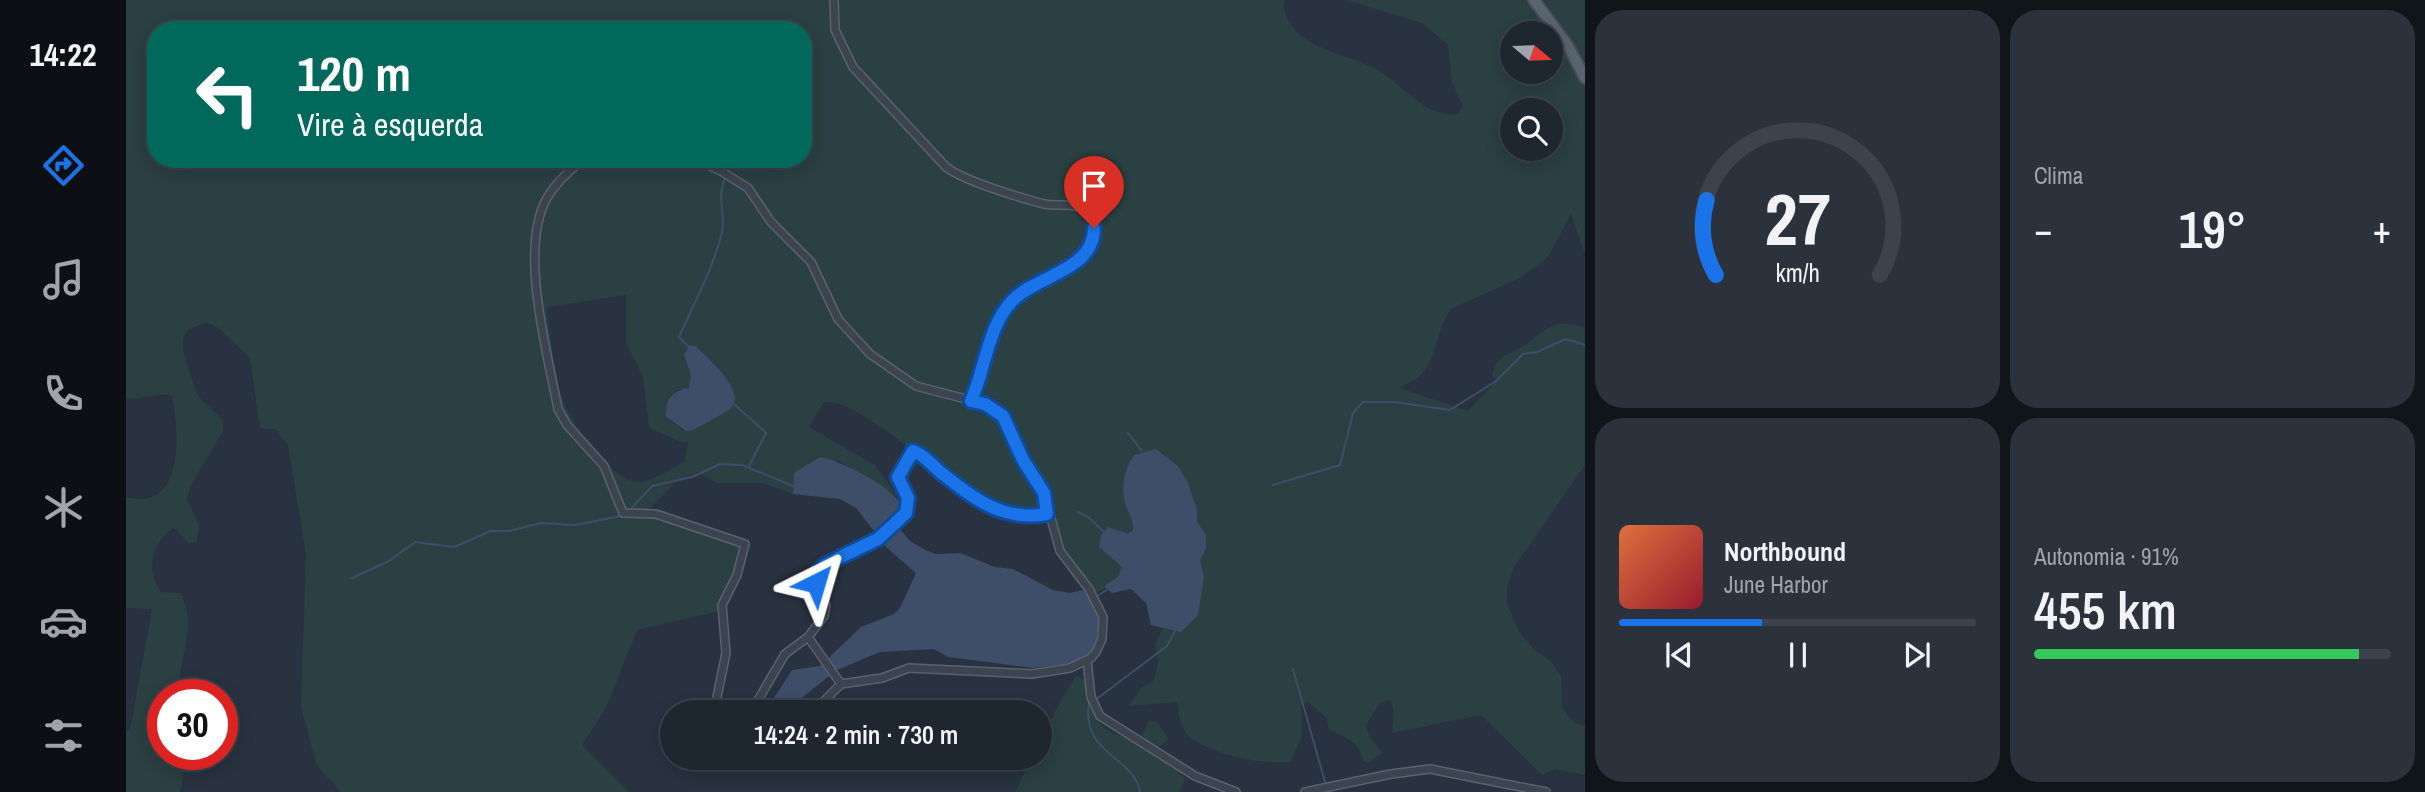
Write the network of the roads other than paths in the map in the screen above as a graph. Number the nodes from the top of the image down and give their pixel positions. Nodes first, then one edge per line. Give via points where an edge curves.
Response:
1 (834, 0) edge
2 (1534, 0) edge
3 (1585, 78) edge
4 (573, 168) edge
5 (714, 168) edge
6 (971, 401) junction
7 (1047, 514) junction
8 (808, 637) junction
9 (1087, 660) junction
10 (841, 684) junction
11 (717, 700) edge
12 (758, 700) edge
13 (825, 700) edge
14 (1236, 792) edge
15 (1305, 792) edge
16 (1546, 792) edge

1 - 6 street via 835,30 853,67 946,167 966,178 1037,201 1079,207 1090,214 1094,235 1083,256 1019,295 1006,309
2 - 3 main road
4 - 11 street via 547,198 537,236 537,297 558,409 604,466 622,513 660,514 745,544 722,605 726,653
5 - 6 street via 748,188 771,222 811,262 838,319 870,354 916,386
6 - 7 street via 1003,416 1044,493
7 - 8 street via 1028,517 993,509 913,451 898,477 908,498 906,513 878,539 833,559 818,572 816,583 827,605
7 - 9 street via 1060,551 1089,589 1103,617 1102,639
8 - 10 street
8 - 12 street via 785,654
9 - 10 street via 1044,673 909,668 882,678
9 - 14 street via 1091,697 1100,716 1195,776
10 - 13 street
15 - 16 street via 1430,769

